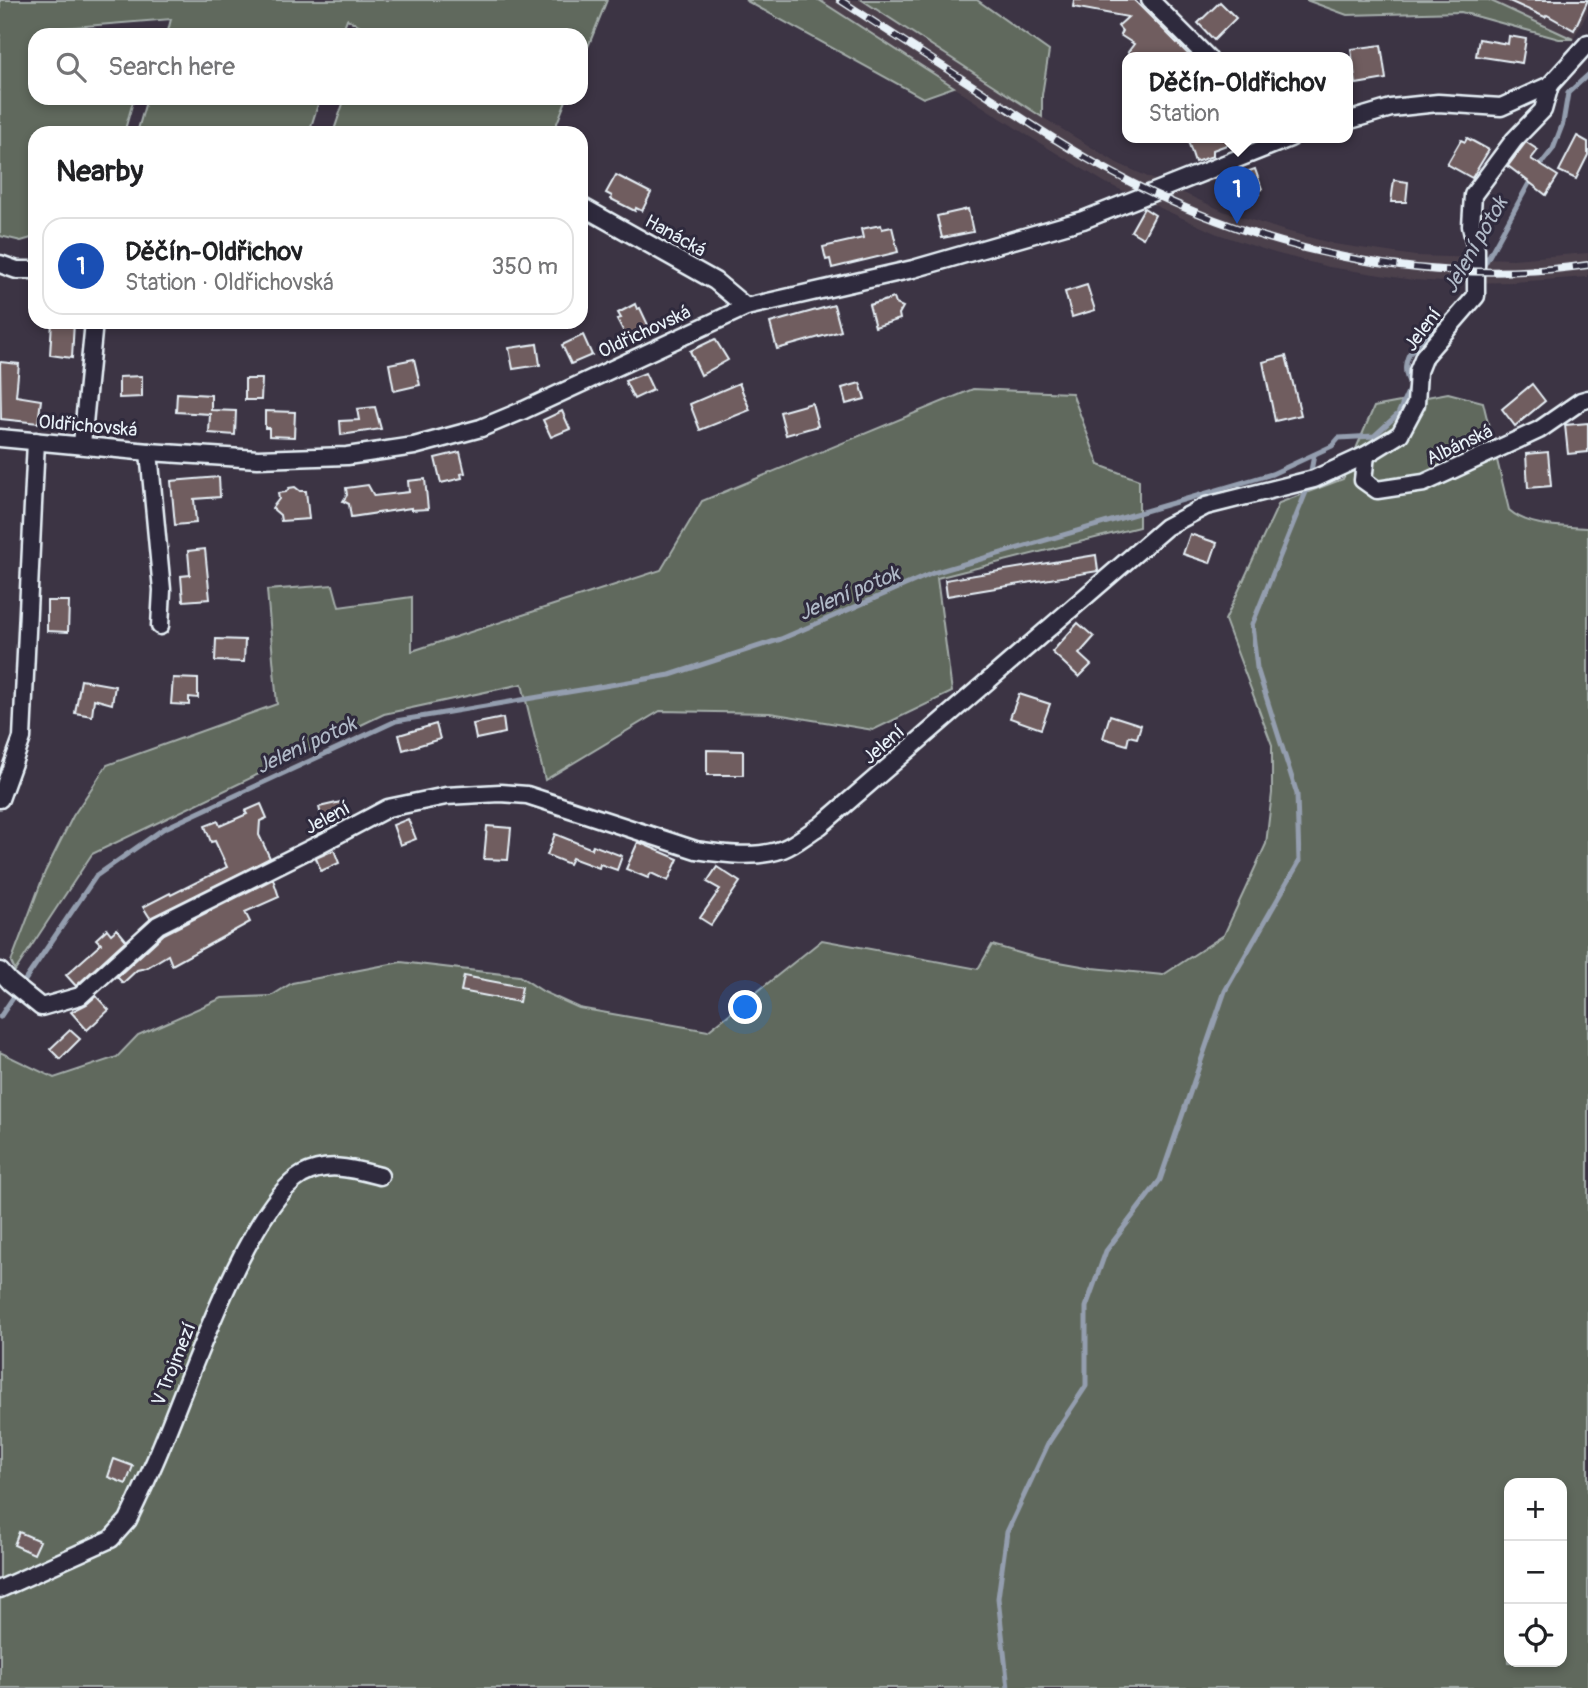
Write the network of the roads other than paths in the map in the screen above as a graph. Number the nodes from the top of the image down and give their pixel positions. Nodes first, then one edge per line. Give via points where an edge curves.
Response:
1 (1150, 0) edge
2 (1588, 43) edge
3 (1202, 52) edge
4 (1550, 85) junction
5 (1353, 119) edge
6 (1274, 143) edge
7 (588, 210) edge
8 (0, 264) edge
9 (28, 270) edge
10 (746, 307) junction
11 (93, 329) edge
12 (1588, 399) edge
13 (0, 438) edge
14 (36, 441) junction
15 (82, 444) junction
16 (149, 452) junction
17 (1366, 456) junction
18 (160, 626) dead end
19 (0, 799) edge
20 (5, 977) edge
21 (380, 1176) dead end
22 (0, 1589) edge

1 - 3 street
2 - 4 street
4 - 5 street via 1501,107 1438,103 1391,108
4 - 17 street, Jelení via 1543,110 1473,195 1476,296 1424,356 1416,404 1400,434
6 - 10 street, Oldřichovská via 1083,220 913,269
7 - 10 street, Hanácká via 715,281
8 - 9 street
10 - 16 street, Oldřichovská via 524,410 427,443 313,458
11 - 15 street
12 - 17 street, Albánská via 1539,430 1424,482 1377,490 1363,480
13 - 14 street, Oldřichovská
14 - 15 street, Oldřichovská
14 - 19 street via 22,738
15 - 16 street, Oldřichovská
16 - 18 street via 162,590
17 - 20 street, Jelení via 1314,479 1206,506 1166,527 820,826 784,849 721,854 527,795 446,796 388,808 158,925 80,996 41,1007
21 - 22 street, V Trojmezí via 327,1167 313,1170 283,1190 263,1216 238,1265 121,1530 111,1539

